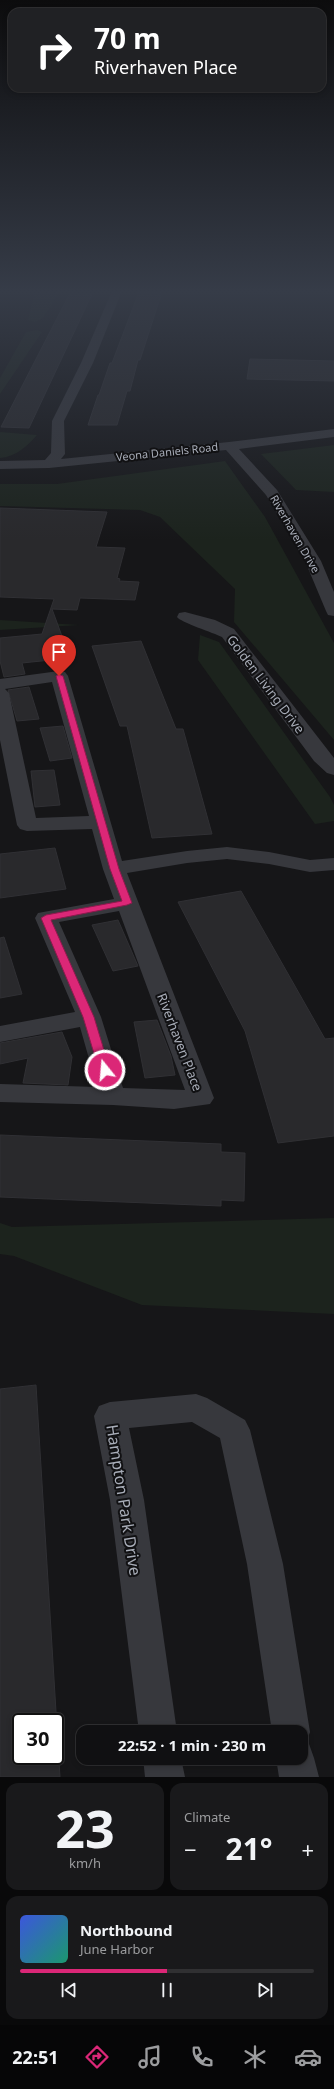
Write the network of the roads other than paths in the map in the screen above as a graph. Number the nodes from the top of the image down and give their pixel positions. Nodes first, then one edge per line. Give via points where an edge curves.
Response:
1 (82, 374) edge
2 (334, 433) edge
3 (229, 446) junction
4 (49, 464) junction
5 (0, 465) edge
6 (334, 611) edge
7 (185, 617) dead end
8 (0, 684) edge
9 (0, 693) edge
10 (334, 769) edge
11 (100, 822) junction
12 (334, 864) edge
13 (114, 869) junction
14 (127, 903) junction
15 (88, 1017) junction
16 (0, 1034) edge
17 (0, 1093) edge
18 (113, 1096) junction
19 (157, 1725) edge
20 (290, 1725) edge
21 (163, 1765) edge
22 (296, 1765) edge
23 (165, 1777) edge
24 (299, 1777) edge

1 - 4 street via 58,421 58,454
2 - 3 street, Veona Daniels Road
3 - 4 street, Veona Daniels Road
3 - 6 street, Riverhaven Drive via 272,493 313,561
4 - 5 street, Veona Daniels Road
7 - 10 street, Golden Living Drive via 228,633 321,758
8 - 11 street, Riverhaven Place via 59,676
9 - 11 street via 27,825
11 - 13 street, Riverhaven Place
12 - 13 street via 310,866 227,853
13 - 14 street, Riverhaven Place
14 - 15 street via 46,918
14 - 18 street, Riverhaven Place via 201,1098 174,1100
15 - 16 street
15 - 18 street
17 - 18 street, Riverhaven Place
19 - 20 street, Hampton Park Drive via 127,1500 110,1416 196,1408 234,1430 265,1564
21 - 23 street
22 - 24 street

